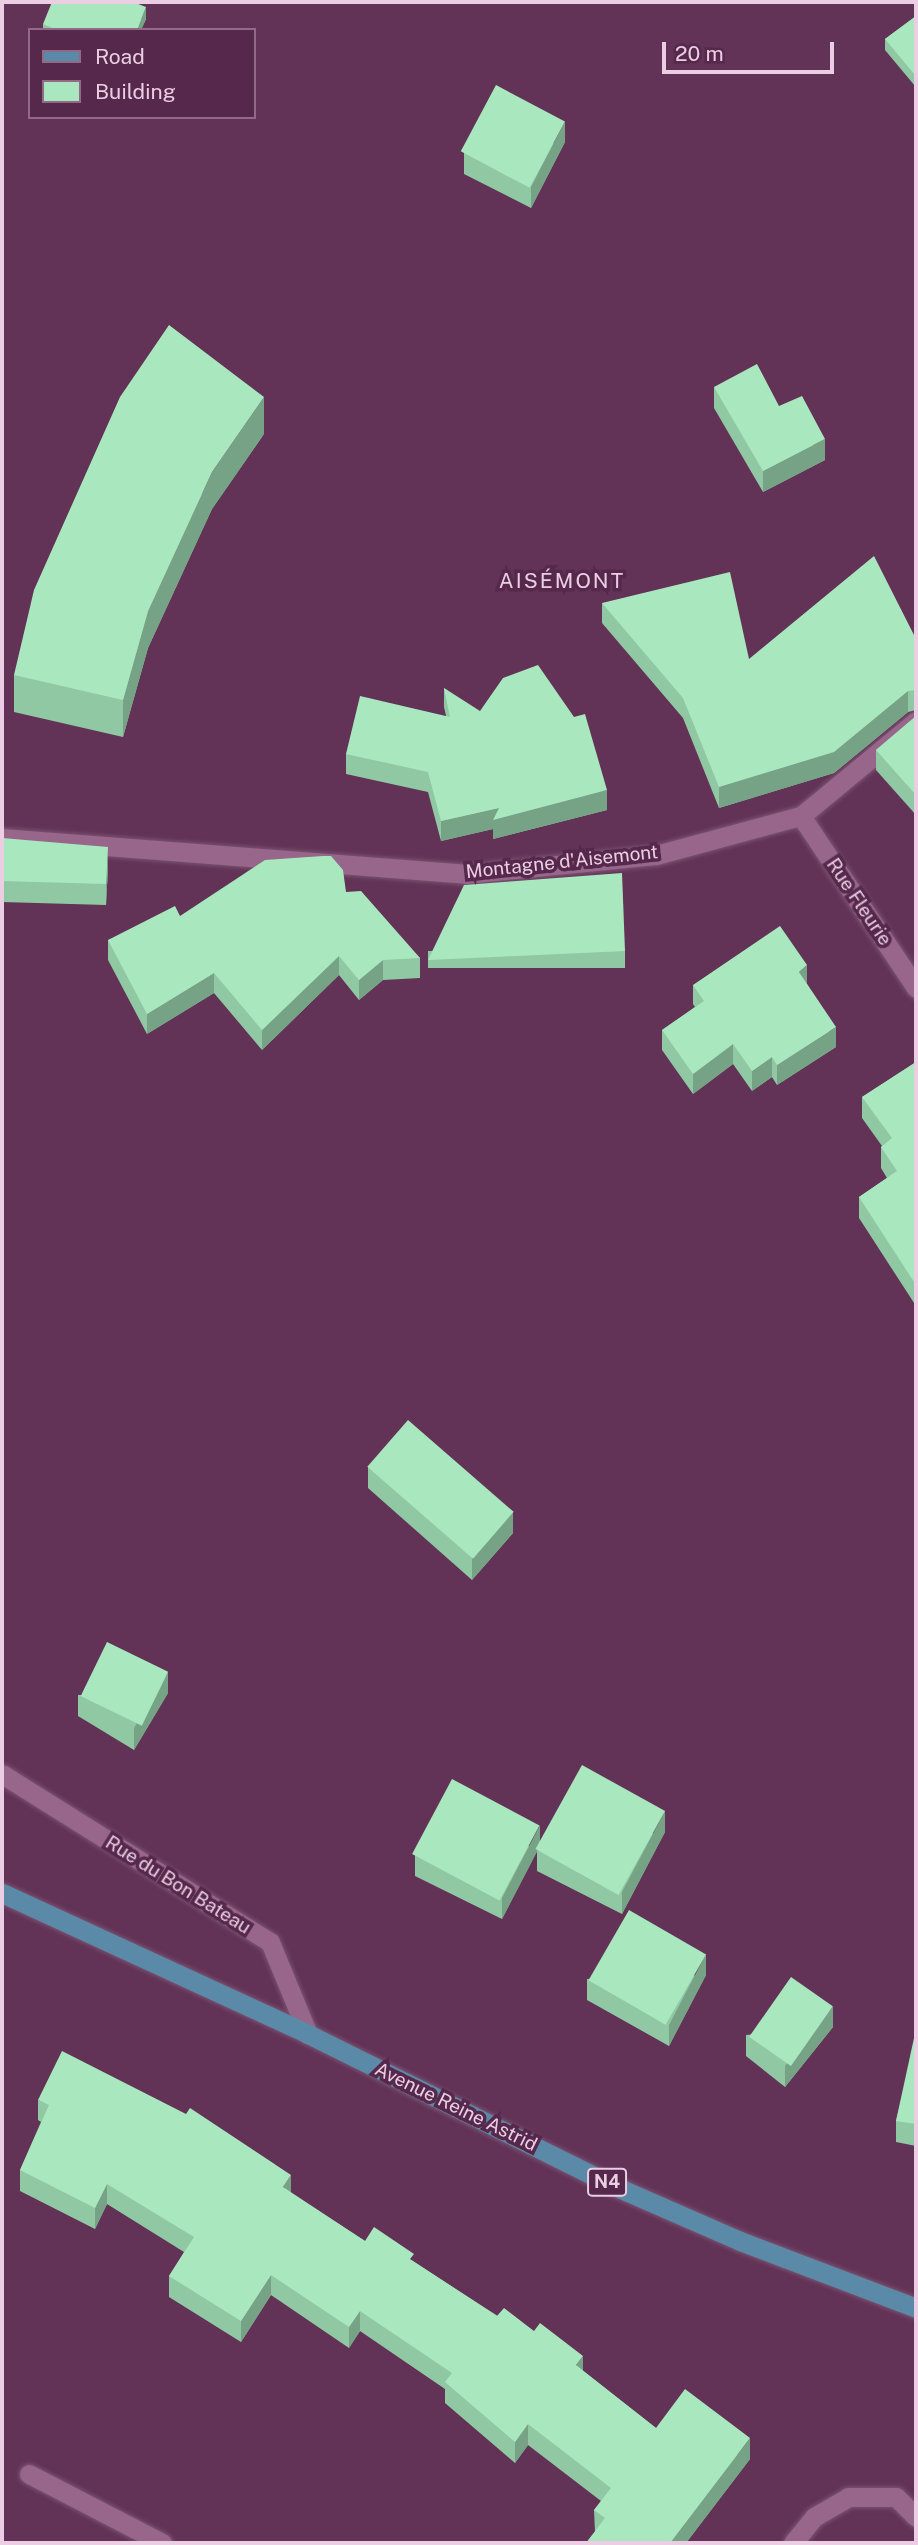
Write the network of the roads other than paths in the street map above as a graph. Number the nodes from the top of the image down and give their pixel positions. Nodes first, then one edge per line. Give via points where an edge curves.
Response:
1 (916, 721) edge
2 (801, 816) junction
3 (2, 838) edge
4 (916, 988) edge
5 (2, 1774) edge
6 (2, 1892) edge
7 (308, 2034) junction
8 (916, 2308) edge
9 (29, 2474) dead end
10 (916, 2517) edge
11 (162, 2543) edge
12 (793, 2543) edge

1 - 2 street, Montagne d'Aisemont
2 - 3 street, Montagne d'Aisemont via 656,855 466,874
2 - 4 street, Rue Fleurie
5 - 7 street, Rue du Bon Bateau via 270,1942
6 - 7 main road, Avenue Reine Astrid / N4
7 - 8 main road, Avenue Reine Astrid / N4 via 612,2185 740,2241
9 - 11 street
10 - 12 street via 896,2497 848,2497 814,2517

